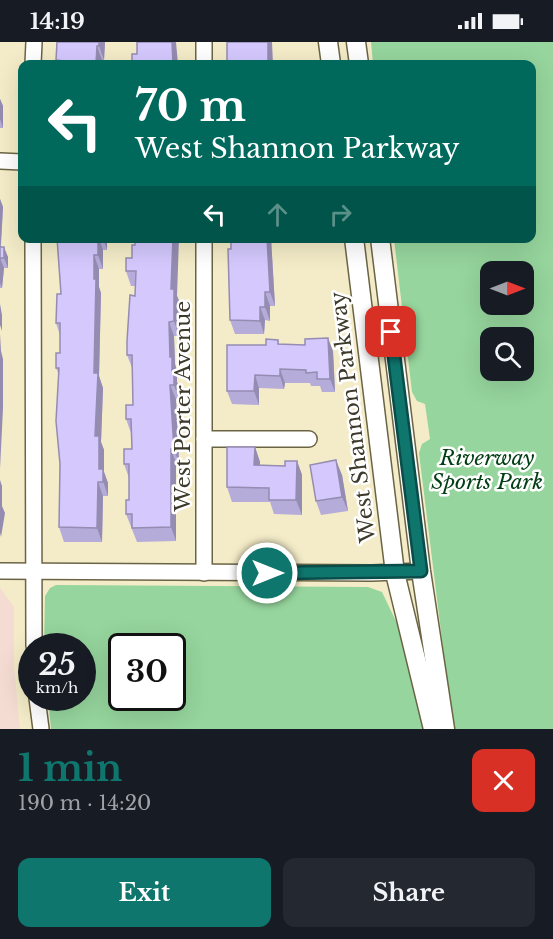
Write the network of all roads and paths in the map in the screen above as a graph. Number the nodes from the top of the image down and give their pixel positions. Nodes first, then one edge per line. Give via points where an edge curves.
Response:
1 (33, 42) edge
2 (204, 42) edge
3 (328, 42) edge
4 (356, 42) edge
5 (33, 60) edge
6 (204, 60) edge
7 (330, 60) edge
8 (358, 60) edge
9 (0, 161) edge
10 (18, 162) edge
11 (33, 243) edge
12 (204, 243) edge
13 (355, 243) edge
14 (381, 243) edge
15 (360, 284) junction
16 (405, 433) junction
17 (204, 439) junction
18 (309, 439) dead end
19 (0, 571) edge
20 (421, 571) junction
21 (33, 572) junction
22 (204, 573) junction
23 (395, 573) junction
24 (34, 633) edge
25 (39, 711) edge
26 (41, 729) edge
27 (433, 729) edge
28 (445, 729) edge

1 - 5 street
2 - 6 street
3 - 7 street
4 - 8 street
9 - 10 street
11 - 21 street
12 - 17 street, West Porter Avenue
13 - 15 street, West Shannon Parkway
14 - 16 street
15 - 16 street via 373,303 386,405 393,422
15 - 23 street, West Shannon Parkway
16 - 20 street
17 - 18 street
17 - 22 street, West Porter Avenue
19 - 21 street
20 - 23 street
20 - 28 street
21 - 22 street
21 - 24 street
22 - 23 street
23 - 27 street, West Shannon Parkway
25 - 26 street

